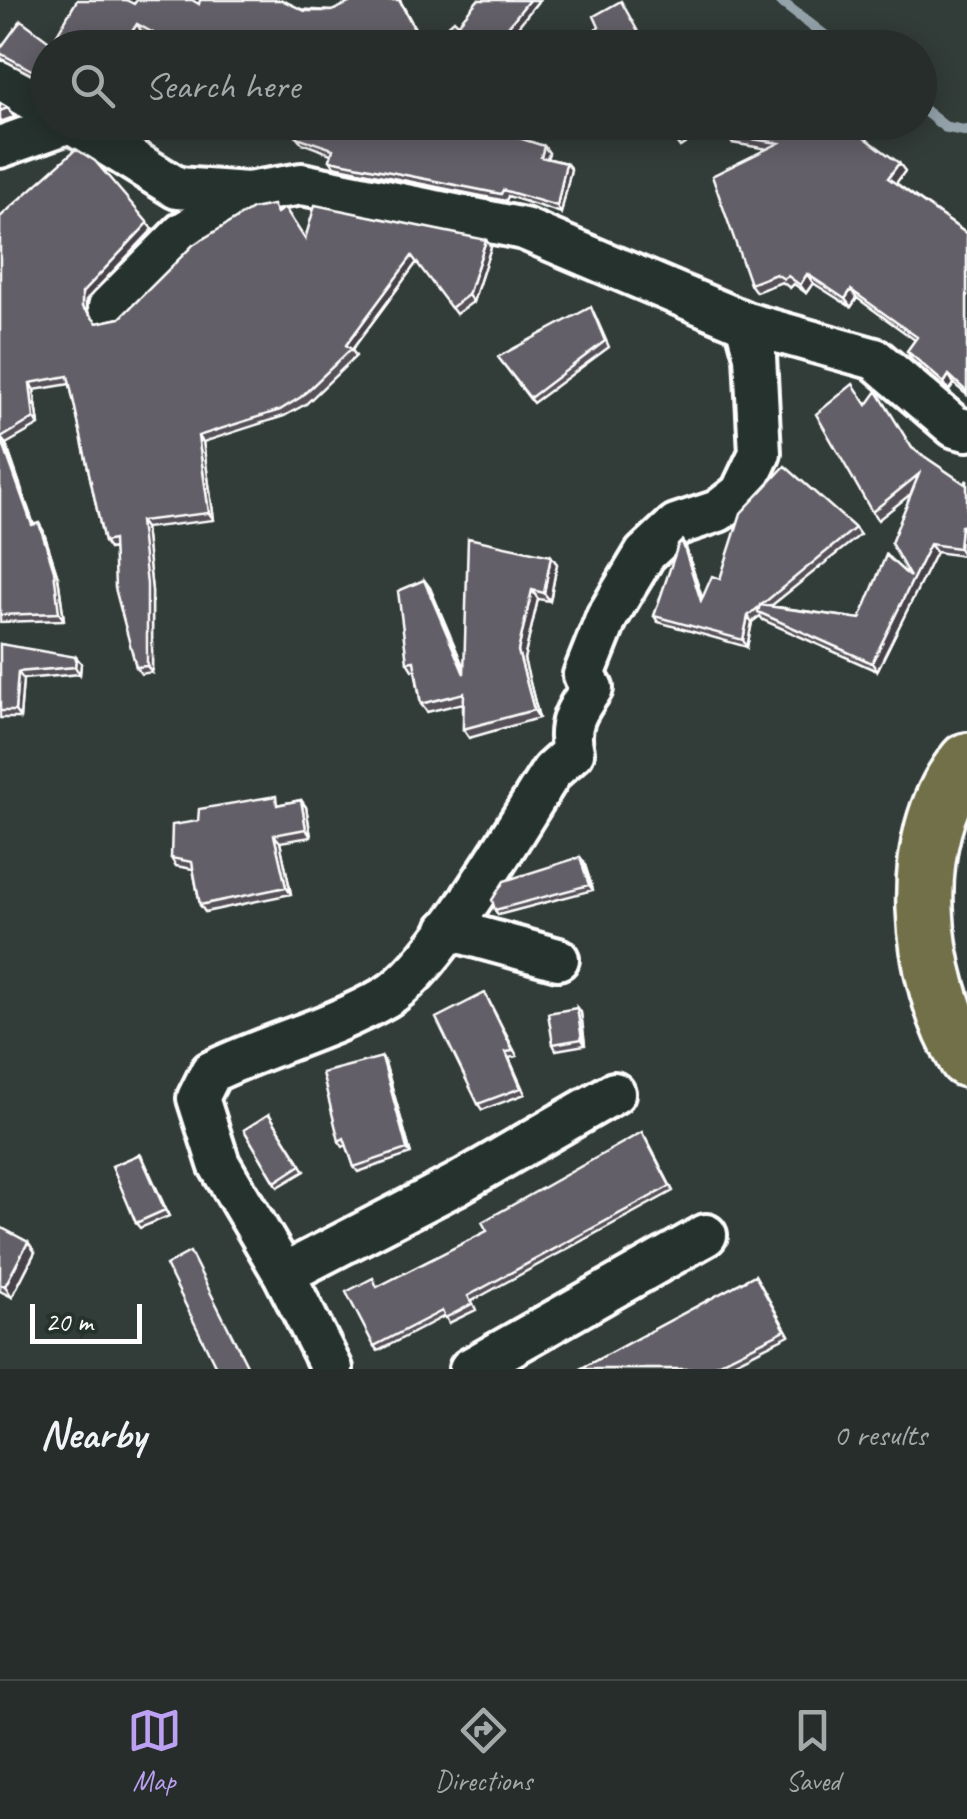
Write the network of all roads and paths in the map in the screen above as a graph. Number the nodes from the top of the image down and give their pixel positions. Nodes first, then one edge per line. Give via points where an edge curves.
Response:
1 (0, 82) edge
2 (30, 98) edge
3 (30, 136) edge
4 (100, 140) edge
5 (0, 147) edge
6 (248, 192) junction
7 (109, 307) dead end
8 (746, 322) junction
9 (967, 430) edge
10 (967, 761) edge
11 (448, 929) junction
12 (558, 959) dead end
13 (967, 1059) edge
14 (614, 1094) dead end
15 (706, 1235) dead end
16 (284, 1274) junction
17 (332, 1369) edge
18 (470, 1369) edge

1 - 2 street
3 - 5 street
4 - 6 street via 177,188
6 - 7 street via 183,233
6 - 8 street via 302,184 524,229
8 - 9 street via 874,359 955,428
8 - 11 street via 755,356 760,453 741,493 718,511 676,525 645,554 607,617 584,675 592,688 574,714 573,752 552,771
10 - 13 main road via 936,821 924,894 927,947 946,1022
11 - 12 street
11 - 16 street via 390,995 211,1072 198,1098 219,1164
14 - 16 street
15 - 18 street
16 - 17 street

